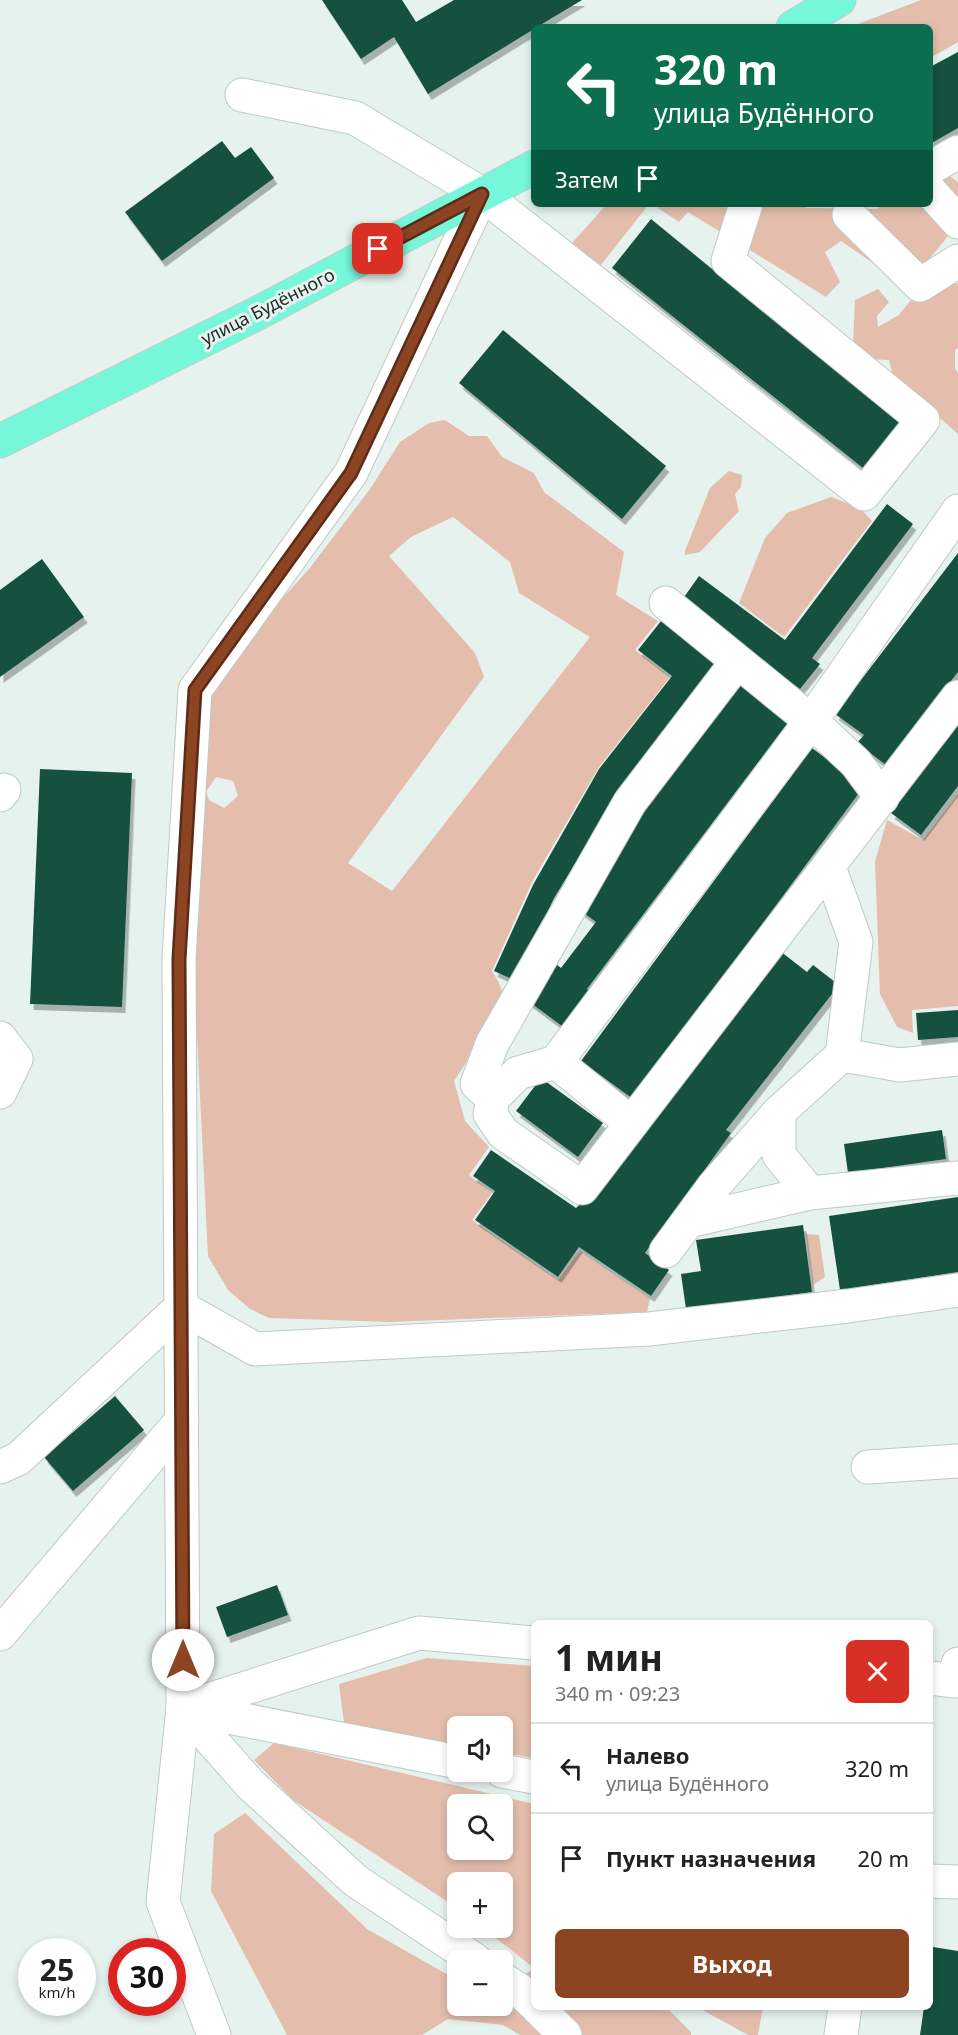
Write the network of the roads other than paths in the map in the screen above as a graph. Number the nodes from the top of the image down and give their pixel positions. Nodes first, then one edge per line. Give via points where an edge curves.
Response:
1 (839, 0) edge
2 (798, 24) edge
3 (242, 95) dead end
4 (958, 152) edge
5 (933, 166) edge
6 (531, 169) edge
7 (482, 194) junction
8 (933, 195) edge
9 (745, 207) edge
10 (852, 208) edge
11 (958, 222) edge
12 (958, 261) edge
13 (0, 441) edge
14 (958, 511) edge
15 (666, 603) dead end
16 (737, 662) junction
17 (958, 697) edge
18 (811, 721) junction
19 (882, 798) junction
20 (829, 867) junction
21 (0, 1038) edge
22 (842, 1055) junction
23 (958, 1059) edge
24 (556, 1062) junction
25 (0, 1092) edge
26 (493, 1098) junction
27 (779, 1112) junction
28 (631, 1123) junction
29 (958, 1178) edge
30 (810, 1193) junction
31 (689, 1221) junction
32 (666, 1251) dead end
33 (958, 1290) edge
34 (181, 1308) junction
35 (183, 1420) junction
36 (958, 1461) edge
37 (0, 1467) edge
38 (868, 1467) dead end
39 (0, 1634) edge
40 (531, 1642) edge
41 (958, 1664) edge
42 (933, 1678) edge
43 (183, 1708) junction
44 (447, 1760) edge
45 (513, 1773) edge
46 (531, 1776) edge
47 (933, 1881) edge
48 (958, 1882) edge
49 (460, 1950) edge
50 (513, 1986) edge
51 (531, 2002) edge
52 (539, 2010) edge
53 (845, 2010) edge
54 (214, 2035) edge
55 (565, 2035) edge
56 (841, 2035) edge

1 - 2 main road
3 - 7 street via 355,118
4 - 5 street
6 - 7 main road, улица Будённого
7 - 9 street via 864,494 922,420 728,261
7 - 13 main road, улица Будённого via 254,315
7 - 34 street via 351,473 195,690 179,959
8 - 11 street
10 - 12 street via 920,285
14 - 18 street
15 - 16 street
16 - 18 street
16 - 26 street via 630,802 517,999 492,1044 477,1084
17 - 19 street
18 - 19 street via 856,763
18 - 24 street
19 - 20 street
20 - 22 street via 856,942
20 - 28 street
21 - 25 street via 16,1059
22 - 23 street via 900,1065
22 - 27 street
24 - 26 street via 518,1073
24 - 28 street
26 - 28 street via 490,1114 503,1133 582,1188
27 - 30 street via 779,1155
27 - 31 street via 713,1187
29 - 30 street
30 - 31 street
31 - 32 street
33 - 34 street via 649,1329 255,1349
34 - 35 street
34 - 37 street via 18,1459
35 - 39 street
35 - 43 street
36 - 38 street
40 - 43 street via 419,1634
41 - 42 street via 955,1682
43 - 44 street
43 - 49 street via 250,1784 356,1881
43 - 54 street via 163,1902
45 - 46 street
47 - 48 street
50 - 51 street
52 - 55 street
53 - 56 street

